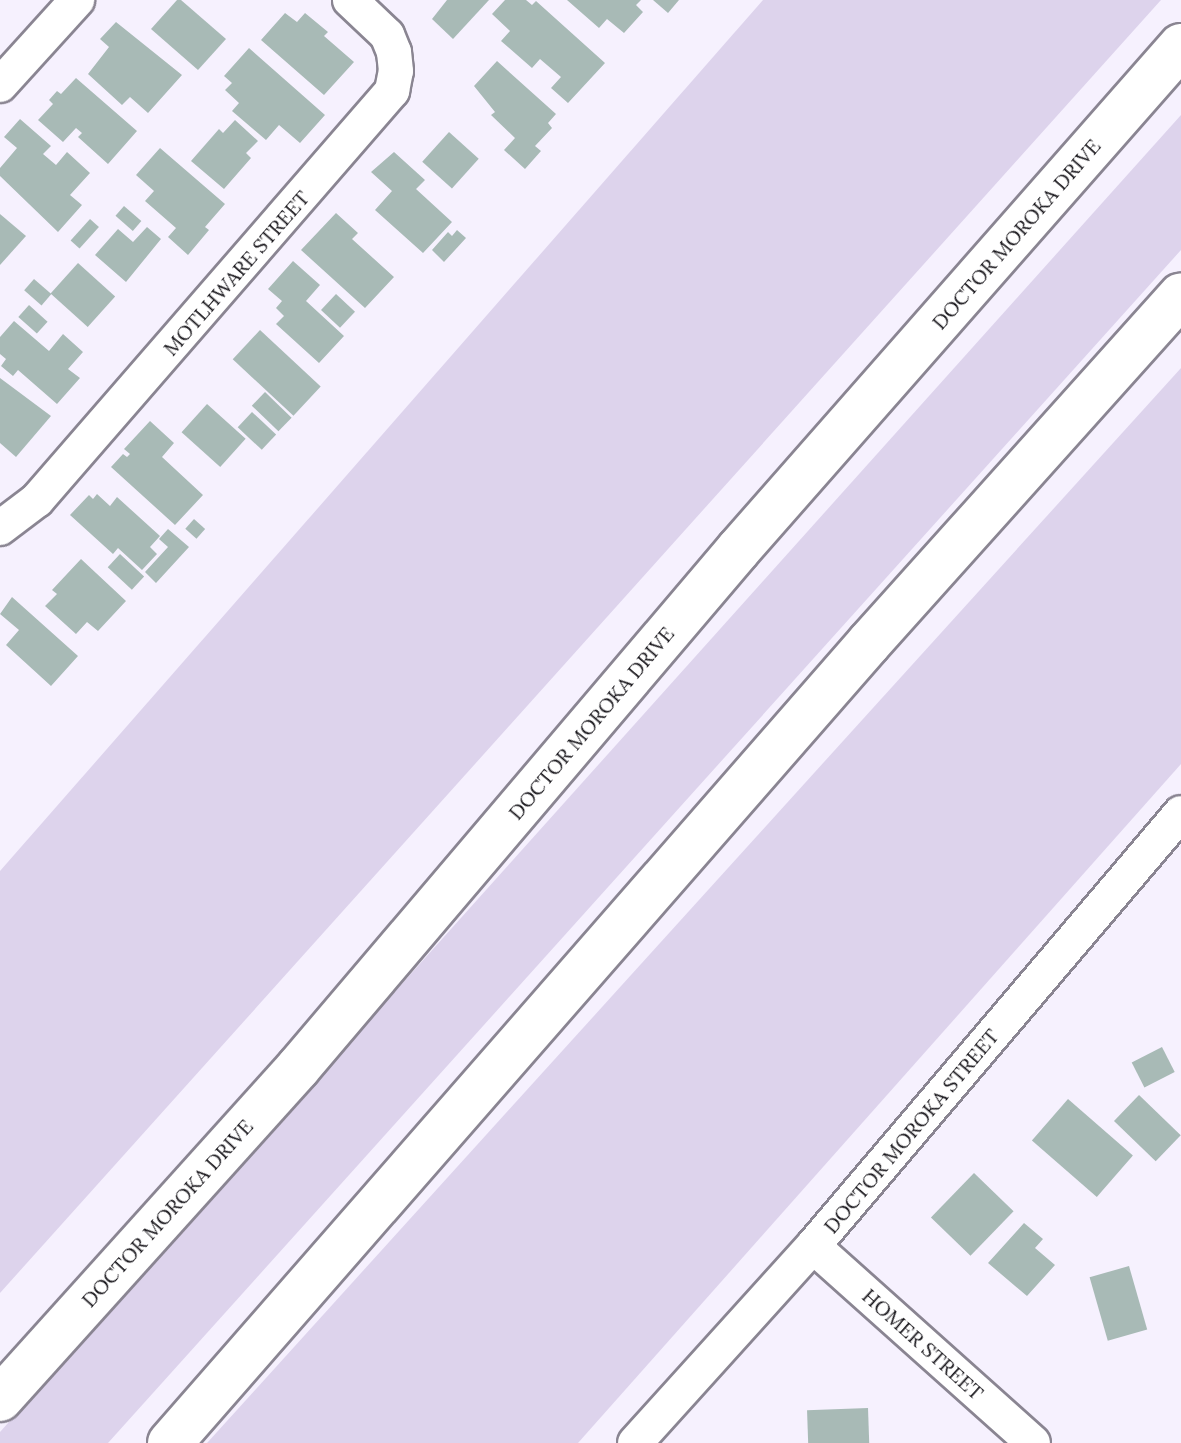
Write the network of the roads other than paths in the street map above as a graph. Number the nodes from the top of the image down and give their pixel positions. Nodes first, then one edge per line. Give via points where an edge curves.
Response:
1 (77, 0) edge
2 (350, 0) edge
3 (1181, 46) edge
4 (0, 85) edge
5 (1181, 295) edge
6 (0, 528) edge
7 (1181, 813) edge
8 (813, 1246) junction
9 (0, 1399) edge
10 (170, 1443) edge
11 (635, 1443) edge
12 (1033, 1443) edge

1 - 4 street
2 - 6 street, MOTLHWARE STREET via 387,35 394,52 392,91 382,107 37,500
3 - 9 street, DOCTOR MOROKA DRIVE via 738,550 298,1068
5 - 10 street via 869,643
7 - 8 street, DOCTOR MOROKA STREET
8 - 11 street, DOCTOR MOROKA STREET
8 - 12 street, HOMER STREET

